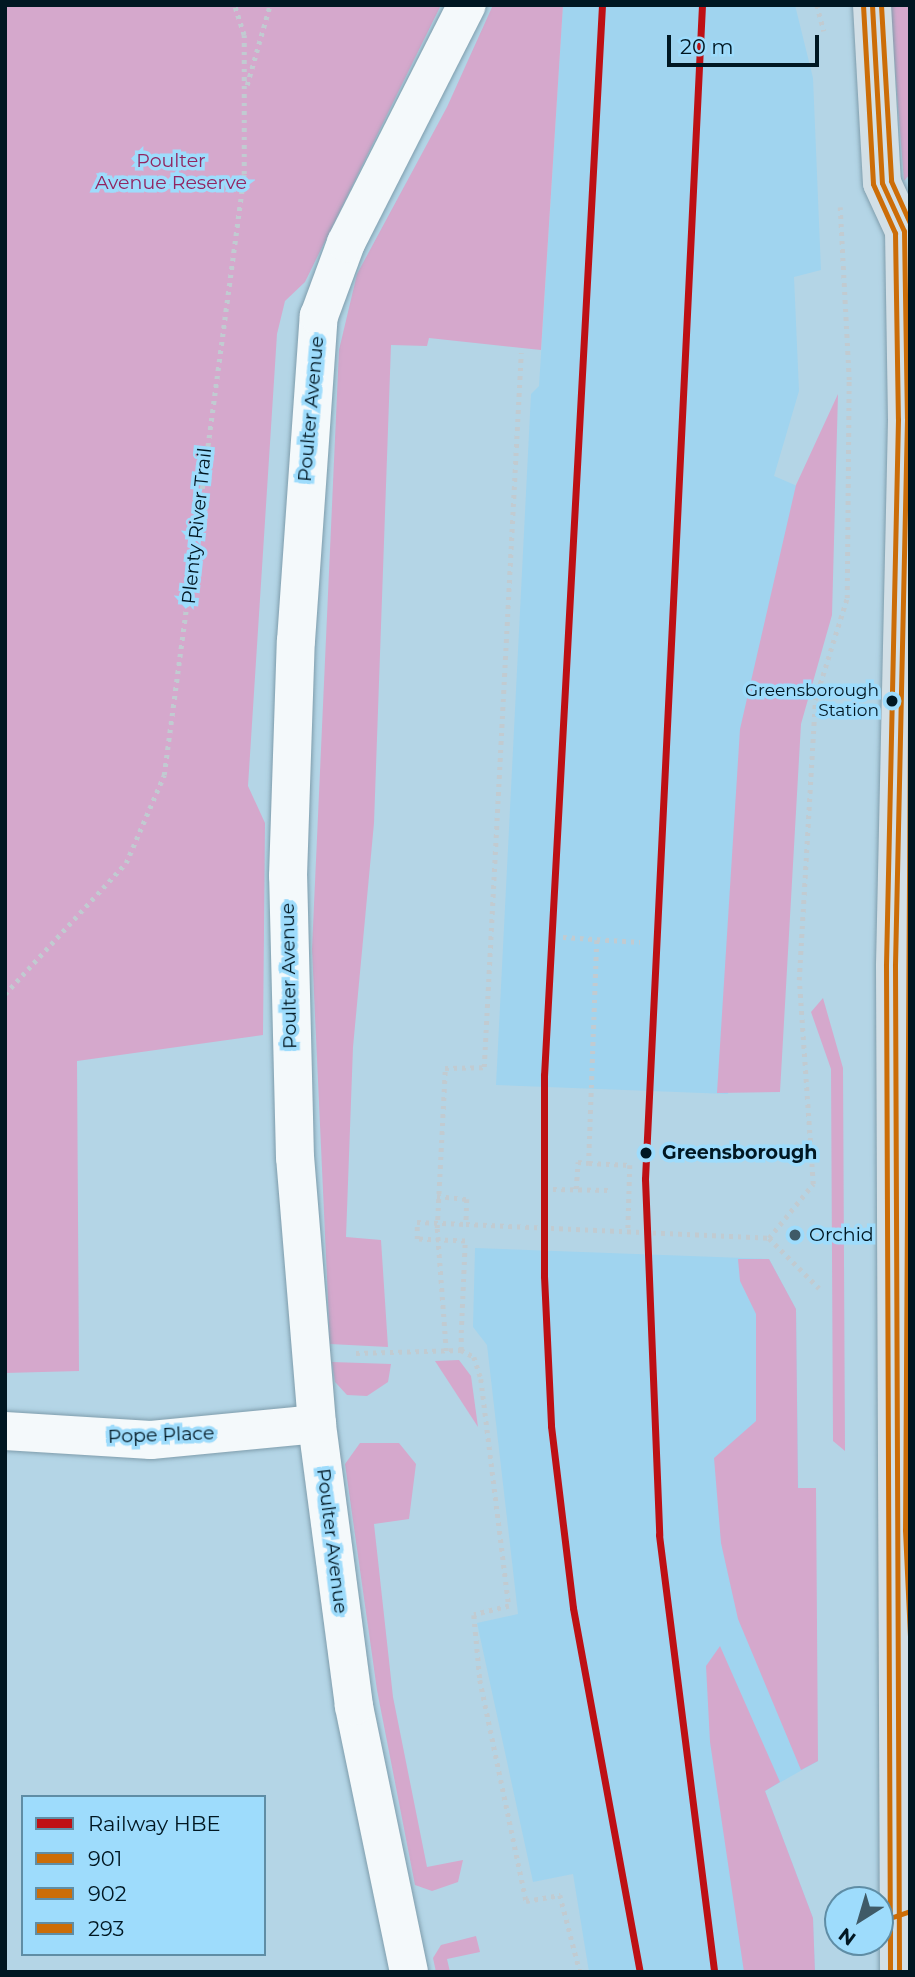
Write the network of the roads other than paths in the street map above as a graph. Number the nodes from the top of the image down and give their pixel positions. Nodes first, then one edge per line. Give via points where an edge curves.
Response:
1 (467, 5) edge
2 (872, 5) edge
3 (907, 228) edge
4 (317, 1424) junction
5 (5, 1432) edge
6 (903, 1433) edge
7 (903, 1647) edge
8 (904, 1920) edge
9 (409, 1972) edge
10 (899, 1972) edge

1 - 4 street, Poulter Avenue via 331,277 312,371 296,640 287,970
2 - 3 main road via 881,183
3 - 6 main road
4 - 5 street, Pope Place via 151,1440
4 - 9 street, Poulter Avenue via 354,1706
6 - 7 main road
7 - 8 main road
8 - 10 main road

